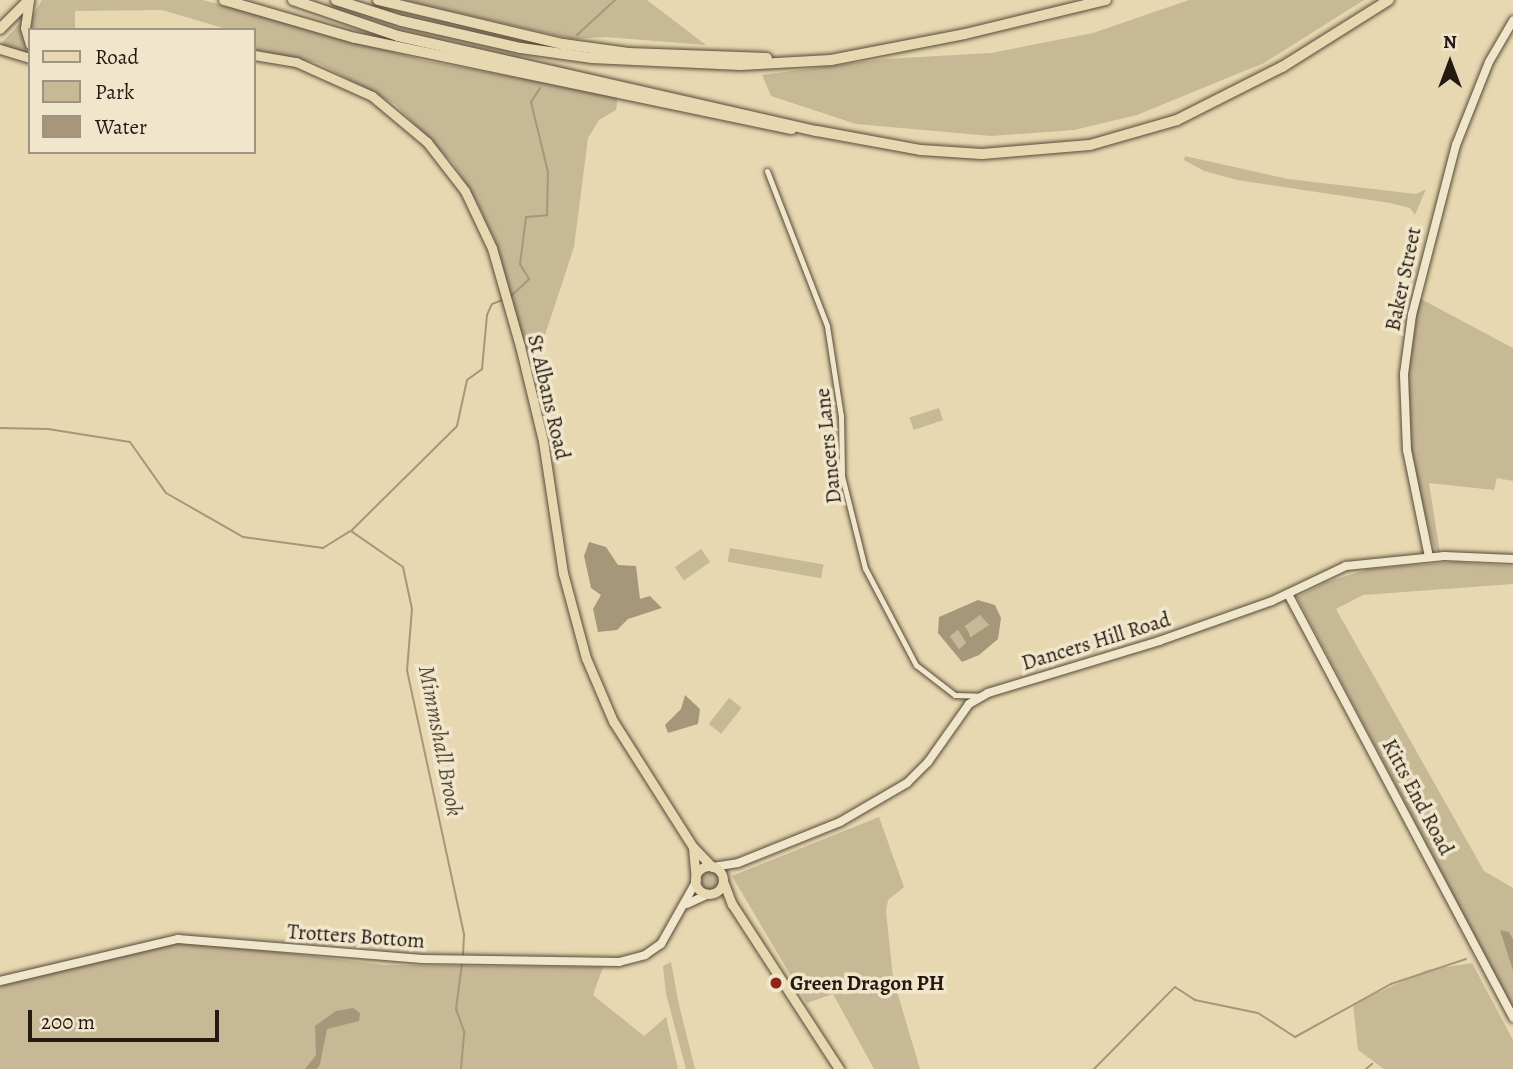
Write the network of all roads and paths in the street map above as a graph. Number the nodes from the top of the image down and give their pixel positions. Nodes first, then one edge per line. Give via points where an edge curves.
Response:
1 (29, 0) edge
2 (224, 0) edge
3 (293, 0) edge
4 (336, 0) edge
5 (378, 0) edge
6 (1106, 0) edge
7 (1389, 0) edge
8 (1513, 21) edge
9 (0, 29) edge
10 (28, 38) edge
11 (0, 49) edge
12 (256, 55) edge
13 (844, 56) junction
14 (28, 57) edge
15 (817, 131) junction
16 (767, 171) dead end
17 (1429, 557) junction
18 (1513, 559) edge
19 (1288, 594) junction
20 (955, 695) junction
21 (980, 696) junction
22 (964, 710) junction
23 (693, 847) junction
24 (738, 863) junction
25 (713, 867) junction
26 (723, 880) junction
27 (696, 881) junction
28 (709, 894) junction
29 (687, 904) junction
30 (732, 904) junction
31 (0, 981) edge
32 (1513, 1018) edge
33 (839, 1069) edge

1 - 9 highway
1 - 10 main road
2 - 15 highway via 355,38 780,128
3 - 15 highway via 398,36
4 - 13 highway via 468,38 592,58 741,65
5 - 13 highway via 478,27 628,53
6 - 13 highway via 965,34
7 - 15 highway via 1219,101 1165,124 1090,145 1014,154 954,153
8 - 17 street, Baker Street via 1489,62 1456,145 1412,315 1404,374 1407,450
11 - 14 main road
12 - 23 main road, St Albans Road via 296,62 337,77 402,117 465,191 485,229 506,290 543,441 563,573 586,659 613,721
16 - 20 street, Dancers Lane via 827,326 841,416 842,476 865,568 916,665
17 - 18 street, Dancers Hill Road
17 - 19 street, Dancers Hill Road via 1346,566
19 - 21 street, Dancers Hill Road via 1159,641
19 - 32 street, Kitts End Road
20 - 21 street
20 - 22 street, Dancers Lane
21 - 22 street, Dancers Hill Road
22 - 24 street, Dancers Hill Road via 928,762 906,783 840,822
23 - 25 main road, St Albans Road
23 - 27 main road, St Albans Road
24 - 25 street, Dancers Hill Road
24 - 26 street, Dancers Hill Road
25 - 26 main road
25 - 27 main road via 701,870
26 - 28 main road via 717,892
26 - 30 main road
27 - 28 main road
27 - 29 street, Trotters Bottom
28 - 29 street
28 - 30 main road
29 - 31 street, Trotters Bottom via 661,944 633,959 591,964 463,960 178,939
30 - 33 main road

